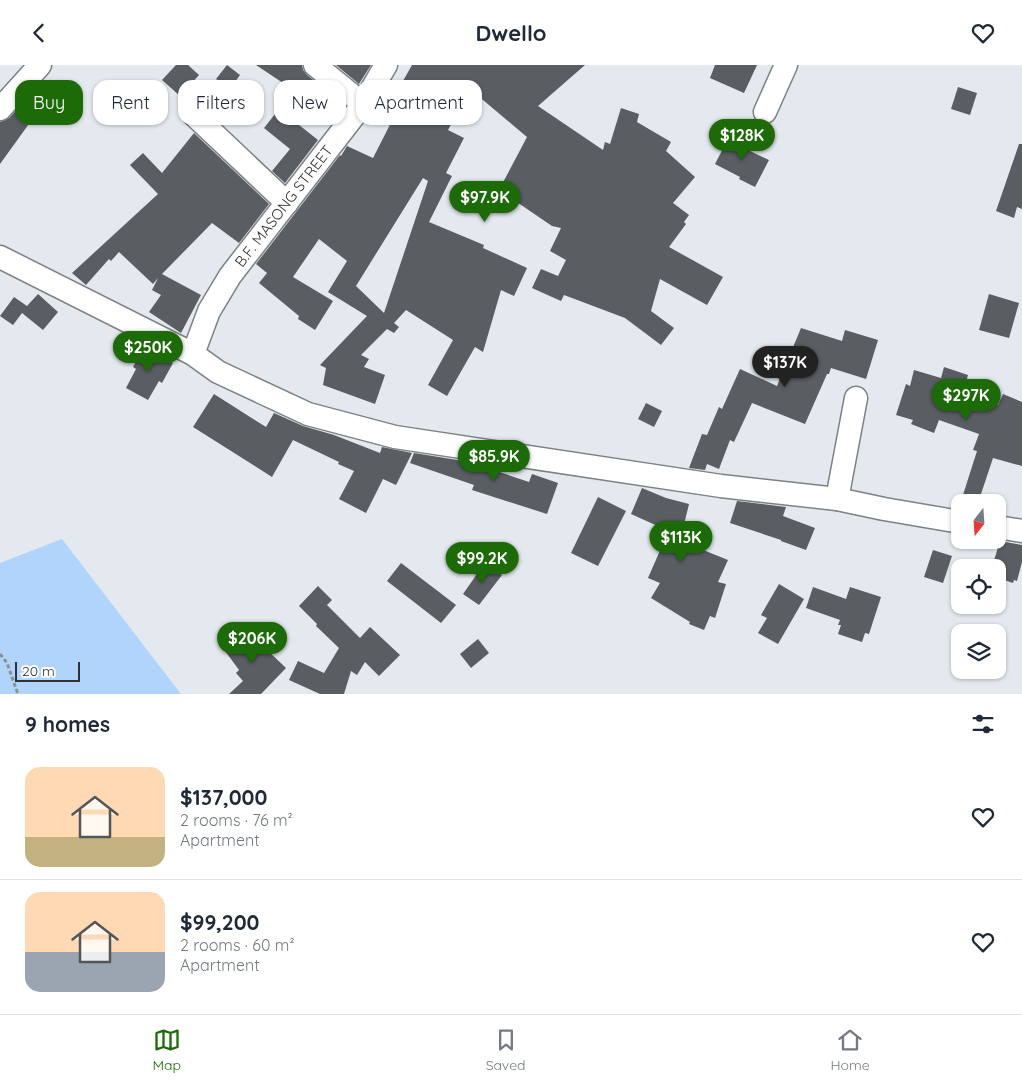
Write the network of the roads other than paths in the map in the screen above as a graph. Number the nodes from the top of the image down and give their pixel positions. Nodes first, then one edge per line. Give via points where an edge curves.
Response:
1 (40, 65) edge
2 (315, 65) edge
3 (386, 65) edge
4 (786, 65) edge
5 (377, 80) edge
6 (356, 98) edge
7 (0, 109) edge
8 (765, 112) dead end
9 (356, 113) edge
10 (205, 125) edge
11 (287, 203) junction
12 (0, 257) edge
13 (193, 353) junction
14 (856, 399) dead end
15 (837, 499) junction
16 (951, 520) edge
17 (1006, 528) edge
18 (1022, 531) edge

1 - 7 street
2 - 6 street
3 - 5 street, B.F. MASONG STREET
4 - 8 street
9 - 11 street, B.F. MASONG STREET
10 - 11 street
11 - 13 street, B.F. MASONG STREET via 230,276 209,311
12 - 13 street
13 - 15 street via 218,372 308,415 395,437 721,486
14 - 15 street
15 - 16 street
17 - 18 street

